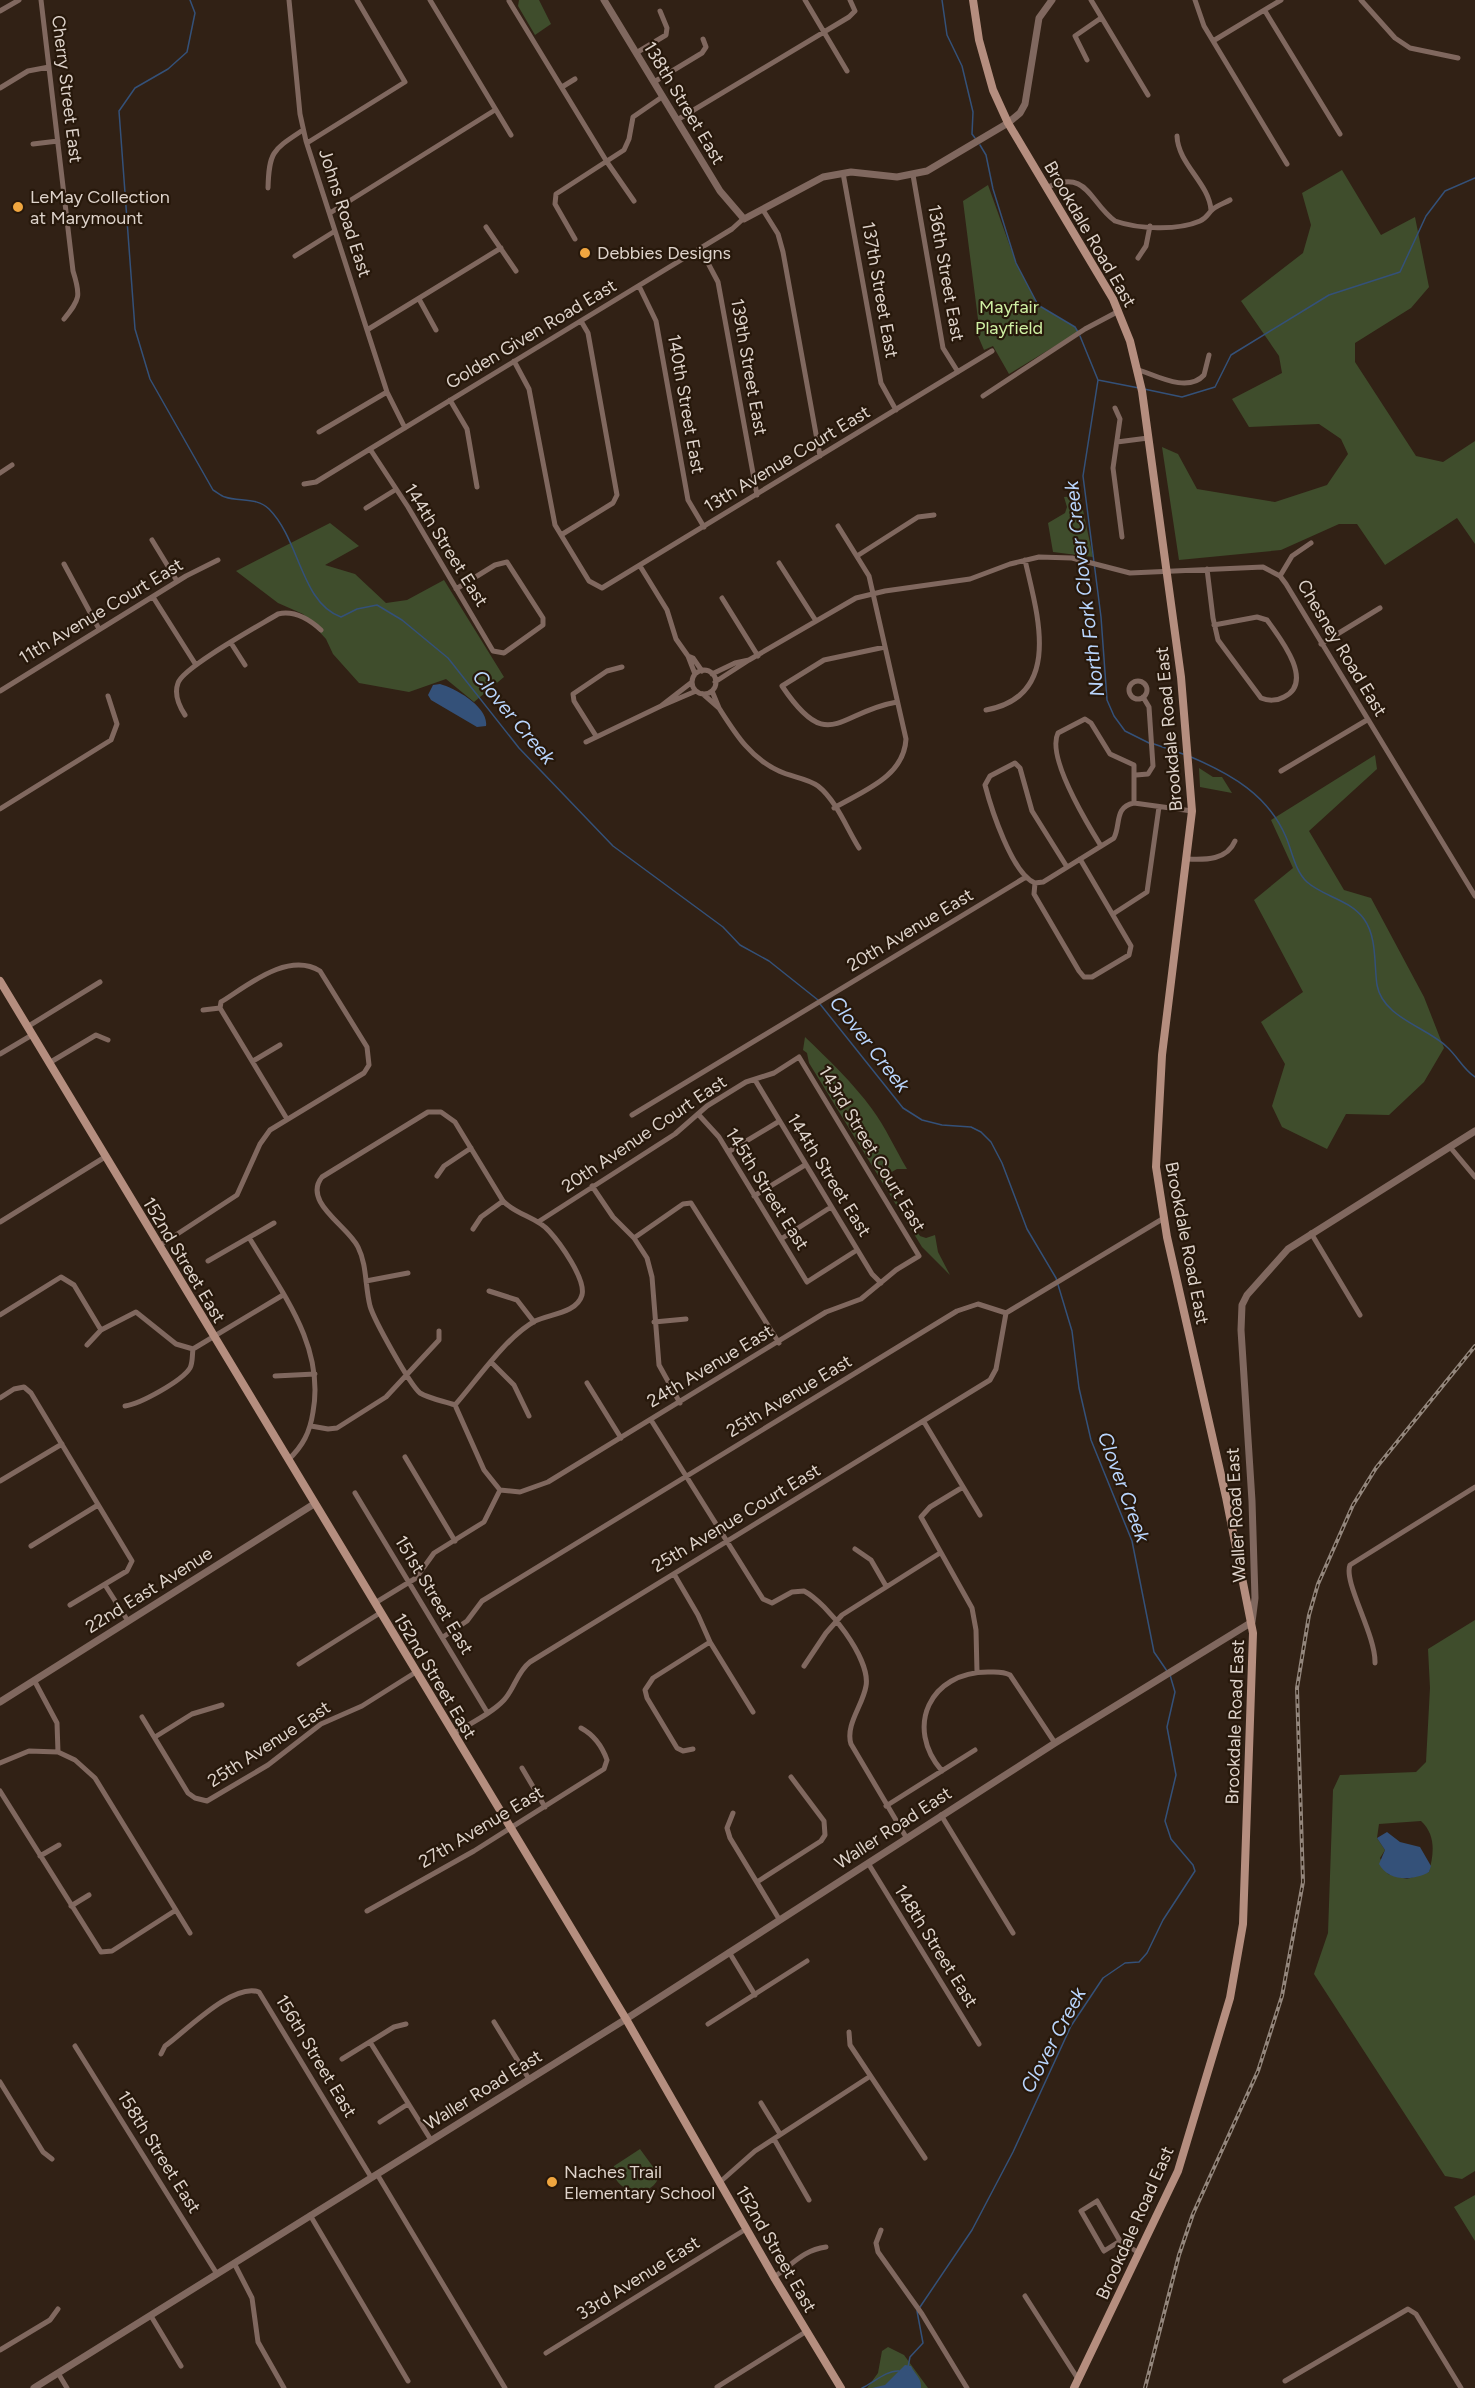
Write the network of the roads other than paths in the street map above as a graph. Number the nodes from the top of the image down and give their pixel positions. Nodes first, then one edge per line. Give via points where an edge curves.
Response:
1 (19, 0) edge
2 (41, 0) edge
3 (289, 0) edge
4 (357, 0) edge
5 (430, 0) edge
6 (604, 0) edge
7 (805, 0) edge
8 (850, 0) edge
9 (973, 0) edge
10 (1053, 0) edge
11 (1091, 0) edge
12 (1195, 0) edge
13 (1281, 0) edge
14 (1361, 0) edge
15 (509, 1) edge
16 (0, 11) edge
17 (660, 11) dead end
18 (1264, 11) junction
19 (1101, 18) junction
20 (824, 32) junction
21 (703, 39) dead end
22 (1213, 41) junction
23 (636, 53) junction
24 (1458, 57) dead end
25 (1087, 60) dead end
26 (49, 67) junction
27 (847, 70) dead end
28 (575, 79) dead end
29 (654, 82) junction
30 (562, 87) junction
31 (0, 88) edge
32 (1148, 95) dead end
33 (662, 97) junction
34 (495, 110) junction
35 (677, 120) junction
36 (1008, 123) junction
37 (303, 130) junction
38 (1340, 134) dead end
39 (511, 135) dead end
40 (1177, 136) dead end
41 (58, 141) junction
42 (307, 143) junction
43 (33, 144) dead end
44 (607, 162) junction
45 (1287, 164) dead end
46 (843, 173) junction
47 (913, 176) junction
48 (1048, 187) junction
49 (268, 188) dead end
50 (1230, 200) dead end
51 (634, 201) dead end
52 (763, 210) junction
53 (1211, 210) junction
54 (330, 213) junction
55 (743, 219) junction
56 (1150, 226) junction
57 (486, 227) dead end
58 (335, 231) junction
59 (575, 239) dead end
60 (501, 248) junction
61 (700, 248) junction
62 (295, 256) dead end
63 (1138, 258) dead end
64 (516, 272) dead end
65 (639, 286) junction
66 (419, 300) junction
67 (1119, 311) junction
68 (64, 319) dead end
69 (581, 321) junction
70 (367, 330) junction
71 (436, 330) dead end
72 (992, 351) dead end
73 (1209, 355) dead end
74 (514, 361) junction
75 (1138, 370) junction
76 (958, 372) junction
77 (387, 392) junction
78 (982, 396) dead end
79 (450, 400) junction
80 (1115, 408) dead end
81 (896, 410) junction
82 (405, 428) junction
83 (319, 432) dead end
84 (1148, 438) junction
85 (1117, 442) junction
86 (370, 449) junction
87 (820, 456) junction
88 (12, 465) dead end
89 (0, 473) edge
90 (304, 484) dead end
91 (477, 487) dead end
92 (395, 490) junction
93 (757, 495) junction
94 (366, 507) dead end
95 (934, 514) dead end
96 (838, 526) dead end
97 (704, 527) junction
98 (561, 536) junction
99 (1122, 537) dead end
100 (152, 540) dead end
101 (1311, 543) dead end
102 (857, 556) junction
103 (218, 560) dead end
104 (1025, 560) junction
105 (779, 563) dead end
106 (64, 564) dead end
107 (640, 566) junction
108 (1207, 569) junction
109 (1167, 573) junction
110 (1280, 576) junction
111 (177, 581) junction
112 (456, 589) junction
113 (873, 593) junction
114 (153, 597) junction
115 (722, 598) dead end
116 (1380, 608) dead end
117 (816, 621) junction
118 (1214, 626) junction
119 (99, 629) junction
120 (321, 630) dead end
121 (231, 643) junction
122 (1322, 644) junction
123 (885, 647) junction
124 (688, 656) junction
125 (758, 656) junction
126 (749, 660) junction
127 (196, 665) junction
128 (245, 665) dead end
129 (622, 667) dead end
130 (702, 670) junction
131 (695, 674) junction
132 (712, 674) junction
133 (692, 682) junction
134 (715, 682) junction
135 (0, 691) edge
136 (696, 691) junction
137 (712, 691) junction
138 (703, 694) junction
139 (108, 696) dead end
140 (1143, 697) dead end
141 (897, 702) junction
142 (661, 706) junction
143 (719, 708) junction
144 (986, 710) dead end
145 (185, 715) dead end
146 (1367, 720) junction
147 (596, 736) junction
148 (586, 742) dead end
149 (1281, 771) dead end
150 (1136, 775) junction
151 (1134, 803) junction
152 (1158, 807) junction
153 (834, 808) junction
154 (0, 809) edge
155 (1192, 811) junction
156 (1235, 841) dead end
157 (1101, 846) junction
158 (859, 848) dead end
159 (1080, 859) junction
160 (1187, 859) junction
161 (1067, 867) junction
162 (1026, 877) junction
163 (1035, 883) junction
164 (1475, 896) edge
165 (1113, 914) junction
166 (0, 981) edge
167 (100, 982) dead end
168 (220, 1008) junction
169 (203, 1010) dead end
170 (27, 1027) junction
171 (32, 1035) junction
172 (108, 1040) dead end
173 (280, 1045) dead end
174 (0, 1054) edge
175 (799, 1057) joint
176 (253, 1062) junction
177 (49, 1063) junction
178 (755, 1080) junction
179 (632, 1114) dead end
180 (698, 1114) junction
181 (287, 1119) junction
182 (778, 1122) junction
183 (1475, 1131) edge
184 (1450, 1147) junction
185 (471, 1148) junction
186 (728, 1152) junction
187 (105, 1157) junction
188 (805, 1164) junction
189 (437, 1176) dead end
190 (1475, 1177) edge
191 (592, 1186) junction
192 (754, 1196) junction
193 (503, 1201) junction
194 (831, 1208) junction
195 (1164, 1218) junction
196 (0, 1222) edge
197 (538, 1222) junction
198 (274, 1223) dead end
199 (473, 1229) dead end
200 (1311, 1233) junction
201 (634, 1238) junction
202 (250, 1239) junction
203 (781, 1239) junction
204 (159, 1246) junction
205 (857, 1250) junction
206 (919, 1256) joint
207 (208, 1261) dead end
208 (408, 1273) dead end
209 (366, 1281) junction
210 (881, 1283) junction
211 (489, 1291) dead end
212 (283, 1295) junction
213 (1006, 1313) junction
214 (0, 1315) edge
215 (1360, 1315) dead end
216 (686, 1319) dead end
217 (534, 1322) junction
218 (654, 1322) junction
219 (101, 1330) junction
220 (439, 1331) dead end
221 (213, 1337) junction
222 (779, 1343) junction
223 (87, 1345) dead end
224 (192, 1349) junction
225 (492, 1363) junction
226 (315, 1374) junction
227 (275, 1376) dead end
228 (408, 1376) junction
229 (587, 1383) dead end
230 (0, 1398) edge
231 (680, 1403) junction
232 (455, 1404) junction
233 (125, 1406) dead end
234 (529, 1416) dead end
235 (651, 1420) junction
236 (924, 1422) junction
237 (311, 1426) junction
238 (621, 1438) junction
239 (62, 1444) junction
240 (405, 1457) dead end
241 (288, 1460) junction
242 (686, 1476) junction
243 (0, 1481) edge
244 (963, 1487) junction
245 (1475, 1487) edge
246 (500, 1490) junction
247 (355, 1494) dead end
248 (314, 1504) junction
249 (98, 1505) junction
250 (980, 1515) dead end
251 (455, 1541) junction
252 (727, 1541) junction
253 (31, 1546) dead end
254 (855, 1549) dead end
255 (940, 1553) junction
256 (674, 1574) junction
257 (409, 1583) junction
258 (105, 1585) junction
259 (886, 1586) junction
260 (375, 1604) junction
261 (70, 1605) dead end
262 (380, 1613) junction
263 (836, 1620) junction
264 (128, 1621) junction
265 (1252, 1622) junction
266 (442, 1637) junction
267 (710, 1642) junction
268 (1375, 1663) dead end
269 (299, 1664) dead end
270 (804, 1666) dead end
271 (416, 1672) junction
272 (980, 1672) junction
273 (34, 1680) junction
274 (0, 1702) edge
275 (222, 1705) dead end
276 (487, 1712) junction
277 (753, 1712) dead end
278 (142, 1717) dead end
279 (581, 1728) dead end
280 (453, 1734) junction
281 (155, 1737) junction
282 (1055, 1743) junction
283 (693, 1749) dead end
284 (975, 1750) dead end
285 (58, 1752) junction
286 (0, 1763) edge
287 (522, 1768) dead end
288 (942, 1771) junction
289 (791, 1777) dead end
290 (0, 1791) edge
291 (886, 1806) junction
292 (545, 1807) junction
293 (733, 1813) dead end
294 (941, 1815) junction
295 (510, 1828) junction
296 (906, 1837) junction
297 (59, 1845) dead end
298 (40, 1856) junction
299 (867, 1863) junction
300 (757, 1882) junction
301 (89, 1895) dead end
302 (70, 1906) junction
303 (176, 1910) junction
304 (368, 1911) dead end
305 (779, 1919) junction
306 (190, 1933) dead end
307 (1013, 1933) dead end
308 (729, 1952) junction
309 (807, 1961) dead end
310 (755, 1995) junction
311 (626, 2019) junction
312 (494, 2022) dead end
313 (406, 2024) dead end
314 (708, 2024) dead end
315 (849, 2032) dead end
316 (370, 2042) junction
317 (979, 2044) dead end
318 (75, 2046) dead end
319 (161, 2054) dead end
320 (342, 2059) dead end
321 (869, 2077) junction
322 (529, 2079) junction
323 (0, 2082) edge
324 (761, 2103) dead end
325 (408, 2104) junction
326 (380, 2122) dead end
327 (780, 2134) junction
328 (774, 2139) junction
329 (431, 2140) junction
330 (925, 2158) dead end
331 (52, 2159) dead end
332 (374, 2175) junction
333 (720, 2182) junction
334 (809, 2200) dead end
335 (310, 2215) junction
336 (746, 2229) junction
337 (881, 2230) dead end
338 (1120, 2241) junction
339 (826, 2247) dead end
340 (1139, 2253) junction
341 (234, 2263) junction
342 (217, 2274) junction
343 (774, 2277) junction
344 (1025, 2296) dead end
345 (58, 2309) dead end
346 (151, 2316) junction
347 (807, 2331) junction
348 (0, 2350) edge
349 (546, 2353) dead end
350 (181, 2366) dead end
351 (58, 2373) junction
352 (1078, 2379) junction
353 (408, 2381) dead end
354 (1285, 2381) dead end
355 (717, 2387) edge
356 (34, 2388) edge
357 (67, 2388) edge
358 (284, 2388) edge
359 (505, 2388) edge
360 (841, 2388) edge
361 (967, 2388) edge
362 (1074, 2388) edge
363 (1461, 2388) edge

1 - 16 street
2 - 26 street, Cherry Street East
3 - 37 street, Johns Road East
4 - 42 street via 405,82
5 - 34 street
6 - 23 street, 138th Street East
7 - 20 street
8 - 20 street via 855,11
9 - 36 main road, Brookdale Road East via 987,71
10 - 36 street, Golden Given Road East via 1039,18 1025,104
11 - 19 street
12 - 22 street
13 - 18 street
14 - 24 street via 1395,38 1410,48
15 - 30 street
17 - 23 street via 666,35
18 - 22 street
18 - 38 street
19 - 25 street via 1075,36
19 - 32 street
20 - 27 street
20 - 35 street
21 - 29 street via 706,47 702,53
22 - 45 street
23 - 29 street, 138th Street East
26 - 31 street via 28,71
26 - 41 street, Cherry Street East
28 - 30 street
29 - 33 street, 138th Street East
30 - 44 street
33 - 35 street, 138th Street East
33 - 44 street via 633,117 627,146
34 - 39 street
34 - 54 street
35 - 55 street, 138th Street East via 723,197
36 - 47 street, Golden Given Road East via 932,169
36 - 48 main road, Brookdale Road East
37 - 42 street, Johns Road East
37 - 49 street via 273,152
40 - 53 street via 1179,150
41 - 43 street
41 - 68 street, Cherry Street East via 79,294
42 - 54 street, Johns Road East
44 - 51 street
44 - 59 street via 558,191 555,200
46 - 47 street, Golden Given Road East
46 - 52 street, Golden Given Road East via 811,182
46 - 81 street, 137th Street East via 881,383
47 - 76 street, 136th Street East via 943,348
48 - 56 street via 1064,181 1078,184 1115,221
48 - 67 main road, Brookdale Road East
50 - 53 street
52 - 55 street, Golden Given Road East
52 - 87 street via 778,234 783,252
53 - 56 street via 1207,217 1185,226
54 - 58 street, Johns Road East
55 - 61 street, Golden Given Road East
56 - 63 street via 1146,246
57 - 60 street
58 - 62 street
58 - 70 street, Johns Road East
60 - 64 street
60 - 66 street
61 - 65 street, Golden Given Road East
61 - 93 street, 139th Street East via 718,282
65 - 69 street, Golden Given Road East
65 - 97 street, 140th Street East via 656,321 688,500
66 - 70 street
66 - 71 street
67 - 75 main road, Brookdale Road East
67 - 78 street
69 - 74 street, Golden Given Road East
69 - 98 street via 588,333 617,495 613,503
70 - 77 street, Johns Road East
72 - 76 street, 13th Avenue Court East
73 - 75 street via 1204,375 1189,383
74 - 79 street, Golden Given Road East
74 - 98 street via 529,389 552,517
75 - 84 main road, Brookdale Road East
76 - 81 street, 13th Avenue Court East
77 - 82 street, Johns Road East
77 - 83 street
79 - 82 street, Golden Given Road East
79 - 91 street via 467,429
80 - 85 street via 1120,419
81 - 87 street, 13th Avenue Court East
82 - 86 street, Golden Given Road East
84 - 85 street
84 - 109 main road, Brookdale Road East
85 - 99 street via 1113,468
86 - 90 street, Golden Given Road East via 316,482
86 - 92 street, 144th Street East
87 - 93 street, 13th Avenue Court East
88 - 89 street
92 - 94 street
92 - 112 street, 144th Street East
93 - 97 street, 13th Avenue Court East
95 - 102 street via 918,517
96 - 102 street
97 - 107 street, 13th Avenue Court East
98 - 107 street, 13th Avenue Court East via 596,587 605,587
100 - 111 street
101 - 110 street via 1292,556
102 - 113 street via 869,576
103 - 111 street, 11th Avenue Court East
104 - 109 street, Chesney Road East via 1054,557 1130,573
104 - 113 street, Chesney Road East via 970,579
104 - 144 street via 1037,622 1038,668 1026,690 998,708
105 - 117 street
106 - 119 street
107 - 124 street via 667,610 676,639
108 - 109 street, Chesney Road East
108 - 110 street, Chesney Road East via 1255,567
108 - 118 street
109 - 155 main road, Brookdale Road East via 1182,685
110 - 122 street, Chesney Road East
111 - 114 street, 11th Avenue Court East
112 - 112 street, 144th Street East via 497,654 535,633 544,623 507,562
113 - 117 street, Chesney Road East via 847,602
113 - 123 street
114 - 119 street, 11th Avenue Court East
114 - 127 street
115 - 125 street
116 - 122 street
117 - 125 street, Chesney Road East
118 - 118 street via 1221,645 1261,698 1277,700 1288,694 1297,682 1296,669 1264,618
119 - 135 street, 11th Avenue Court East
120 - 121 street via 307,618 286,612
121 - 127 street
121 - 128 street
122 - 146 street, Chesney Road East
123 - 141 street
123 - 141 street via 824,660 782,686 802,714 827,725 845,723 874,706
124 - 130 street
124 - 131 street
125 - 126 street, Chesney Road East
126 - 132 street
126 - 134 street
127 - 145 street via 182,675 177,686
129 - 147 street via 607,671 573,694
130 - 131 street
130 - 132 street
131 - 133 street
132 - 134 street
133 - 136 street
133 - 142 street
134 - 137 street
136 - 138 street
136 - 142 street
137 - 138 street
137 - 143 street
138 - 143 street
139 - 154 street via 117,724 111,740
140 - 150 street via 1149,707 1153,766 1148,774
141 - 153 street via 906,739 898,766
142 - 147 street
143 - 153 street via 757,758 778,771 818,786
146 - 149 street
146 - 164 street, Chesney Road East
147 - 148 street
150 - 151 street
150 - 157 street via 1134,765 1110,754 1085,719 1074,722 1057,736 1069,793
151 - 152 street
151 - 157 street via 1122,808 1116,836
152 - 155 street
152 - 165 street via 1147,892
153 - 158 street
155 - 160 main road, Brookdale Road East
156 - 160 street via 1230,850 1219,856
157 - 159 street
159 - 161 street
159 - 165 street
160 - 195 main road, Brookdale Road East via 1157,1104 1156,1167
161 - 162 street via 1032,811 1022,771 1015,763 990,776 985,785 996,825
161 - 163 street
162 - 163 street
162 - 179 street, 20th Avenue East
163 - 165 street via 1034,894 1084,977 1092,977 1131,951 1131,943
166 - 170 main road, 152nd Street East
167 - 170 street
168 - 169 street
168 - 176 street
168 - 181 street via 221,1002 277,969 305,965 320,971 367,1047 370,1059 364,1073
170 - 171 main road, 152nd Street East
171 - 174 street
171 - 177 main road, 152nd Street East
172 - 177 street via 98,1034
173 - 176 street
175 - 178 street, 20th Avenue Court East
175 - 206 street, 143rd Street Court East
176 - 181 street
177 - 187 main road, 152nd Street East
178 - 180 street, 20th Avenue Court East
178 - 182 street, 144th Street East
180 - 186 street, 145th Street East
180 - 191 street, 20th Avenue Court East via 675,1134
181 - 204 street via 266,1134 237,1195
182 - 186 street
182 - 188 street, 144th Street East
183 - 184 street, Waller Road East
184 - 190 street
184 - 200 street, Waller Road East
185 - 189 street via 444,1166
185 - 193 street
185 - 209 street via 455,1122 441,1112 432,1112 318,1182 318,1200 357,1245
186 - 192 street, 145th Street East
187 - 196 street
187 - 204 main road, 152nd Street East
188 - 192 street
188 - 194 street, 144th Street East
191 - 197 street, 20th Avenue Court East
191 - 201 street
192 - 203 street, 145th Street East
193 - 197 street
193 - 199 street via 481,1217
194 - 203 street
194 - 205 street, 144th Street East
195 - 213 street
195 - 265 main road, Brookdale Road East
197 - 217 street via 554,1238 582,1282 581,1297 575,1306
198 - 202 street
200 - 215 street
200 - 265 street, Waller Road East via 1272,1264 1251,1289 1242,1310 1254,1544
201 - 218 street via 651,1269
201 - 222 street via 683,1204 692,1203
202 - 207 street
202 - 212 street
203 - 205 street, 145th Street East via 807,1282
204 - 221 main road, 152nd Street East
205 - 210 street, 144th Street East
206 - 210 street, 24th Avenue East
208 - 209 street
209 - 228 street via 373,1315
210 - 222 street, 24th Avenue East via 861,1299 826,1311
211 - 217 street via 517,1300
212 - 221 street
212 - 226 street via 306,1337
213 - 236 street, 25th Avenue Court East via 992,1378
213 - 242 street, 25th Avenue East via 978,1304 965,1307
214 - 219 street via 61,1277 71,1282
216 - 218 street
217 - 225 street
218 - 231 street via 658,1365
219 - 223 street
219 - 224 street via 139,1312 170,1340
220 - 228 street via 439,1340
221 - 224 street
221 - 241 main road, 152nd Street East
222 - 231 street, 24th Avenue East
224 - 233 street via 185,1373 138,1403
225 - 232 street
225 - 234 street via 514,1385
226 - 227 street
226 - 237 street
228 - 232 street via 420,1393
228 - 237 street via 386,1397 337,1428
229 - 238 street
230 - 239 street via 24,1387
231 - 235 street, 24th Avenue East
232 - 246 street via 486,1474
235 - 238 street, 24th Avenue East
235 - 242 street
236 - 244 street
236 - 252 street, 25th Avenue Court East
237 - 241 street via 300,1448
238 - 246 street, 24th Avenue East via 548,1482 528,1490
239 - 243 street
239 - 249 street
240 - 251 street
241 - 248 main road, 152nd Street East
242 - 252 street
242 - 266 street, 25th Avenue East via 482,1601 467,1621
244 - 250 street
244 - 255 street via 921,1517
245 - 268 street via 1348,1568 1373,1639
246 - 251 street via 484,1522
247 - 257 street, 151st Street East
248 - 260 main road, 152nd Street East
248 - 264 street, 22nd East Avenue
249 - 253 street
249 - 258 street via 133,1564
251 - 257 street via 434,1553
252 - 256 street, 25th Avenue Court East
252 - 263 street via 768,1603 797,1590 804,1591
254 - 259 street via 871,1560
255 - 259 street
255 - 272 street via 974,1612
256 - 267 street
256 - 276 street, 25th Avenue Court East via 530,1662 507,1697
257 - 260 street
257 - 266 street, 151st Street East
258 - 261 street
258 - 264 street
259 - 263 street
260 - 262 main road, 152nd Street East
262 - 269 street
262 - 271 main road, 152nd Street East
263 - 270 street
263 - 291 street via 866,1674 866,1686 849,1738
264 - 273 street, 22nd East Avenue
265 - 282 street, Waller Road East
265 - 340 main road, Brookdale Road East via 1254,1665 1243,1924 1237,1965 1181,2162
266 - 276 street, 151st Street East
267 - 277 street
267 - 283 street via 653,1678 646,1687 647,1698 677,1748
271 - 280 main road, 152nd Street East
271 - 281 street, 25th Avenue East via 362,1706 321,1724 282,1756 217,1797 200,1801 188,1793
272 - 282 street via 1005,1673 1015,1679
272 - 288 street via 963,1675 941,1688 926,1714 925,1744
273 - 274 street, 22nd East Avenue
273 - 285 street via 57,1723
275 - 281 street via 192,1714
276 - 280 street, 25th Avenue Court East
278 - 281 street
279 - 292 street, 27th Avenue East via 599,1744 607,1766
280 - 295 main road, 152nd Street East
282 - 294 street, Waller Road East
284 - 288 street
285 - 286 street via 29,1751
285 - 303 street via 75,1760 94,1778
287 - 292 street
288 - 291 street
289 - 300 street via 824,1821 826,1832 821,1841
290 - 298 street
291 - 296 street
292 - 295 street, 27th Avenue East
293 - 300 street via 728,1832
294 - 296 street, Waller Road East
294 - 307 street
295 - 304 street, 27th Avenue East
295 - 311 main road, 152nd Street East
296 - 299 street, Waller Road East
297 - 298 street
298 - 302 street
299 - 305 street, Waller Road East
299 - 317 street, 148th Street East
300 - 305 street
301 - 302 street
302 - 303 street via 103,1953
303 - 306 street
305 - 308 street, Waller Road East
308 - 310 street
308 - 311 street, Waller Road East
309 - 310 street
310 - 314 street
311 - 322 street, Waller Road East
311 - 333 main road, 152nd Street East
312 - 322 street
313 - 316 street
315 - 321 street via 850,2045
316 - 320 street
316 - 325 street
318 - 342 street, 158th Street East
319 - 332 street, 156th Street East via 165,2046 212,2009 247,1991 259,1992
321 - 327 street
321 - 330 street via 877,2082
322 - 329 street, Waller Road East
323 - 331 street via 43,2152
324 - 327 street
325 - 326 street
325 - 329 street
327 - 328 street
328 - 333 street via 740,2162
328 - 334 street
329 - 332 street, Waller Road East
332 - 335 street, Waller Road East
332 - 359 street, 156th Street East
333 - 336 main road, 152nd Street East
335 - 341 street, Waller Road East
335 - 353 street
336 - 343 main road, 152nd Street East
336 - 349 street, 33rd Avenue East
337 - 361 street via 876,2243 878,2252
338 - 338 street via 1096,2201 1081,2211 1104,2251
338 - 340 street
339 - 343 street via 814,2249
340 - 352 main road, Brookdale Road East
341 - 342 street, Waller Road East
341 - 358 street via 252,2298 256,2337
342 - 346 street, Waller Road East
343 - 347 main road, 152nd Street East
344 - 352 street
345 - 348 street via 50,2320
346 - 350 street
346 - 351 street, Waller Road East
347 - 355 street
347 - 360 main road, 152nd Street East
351 - 356 street, Waller Road East
351 - 357 street
352 - 362 main road, Brookdale Road East
354 - 363 street via 1405,2310 1412,2310

